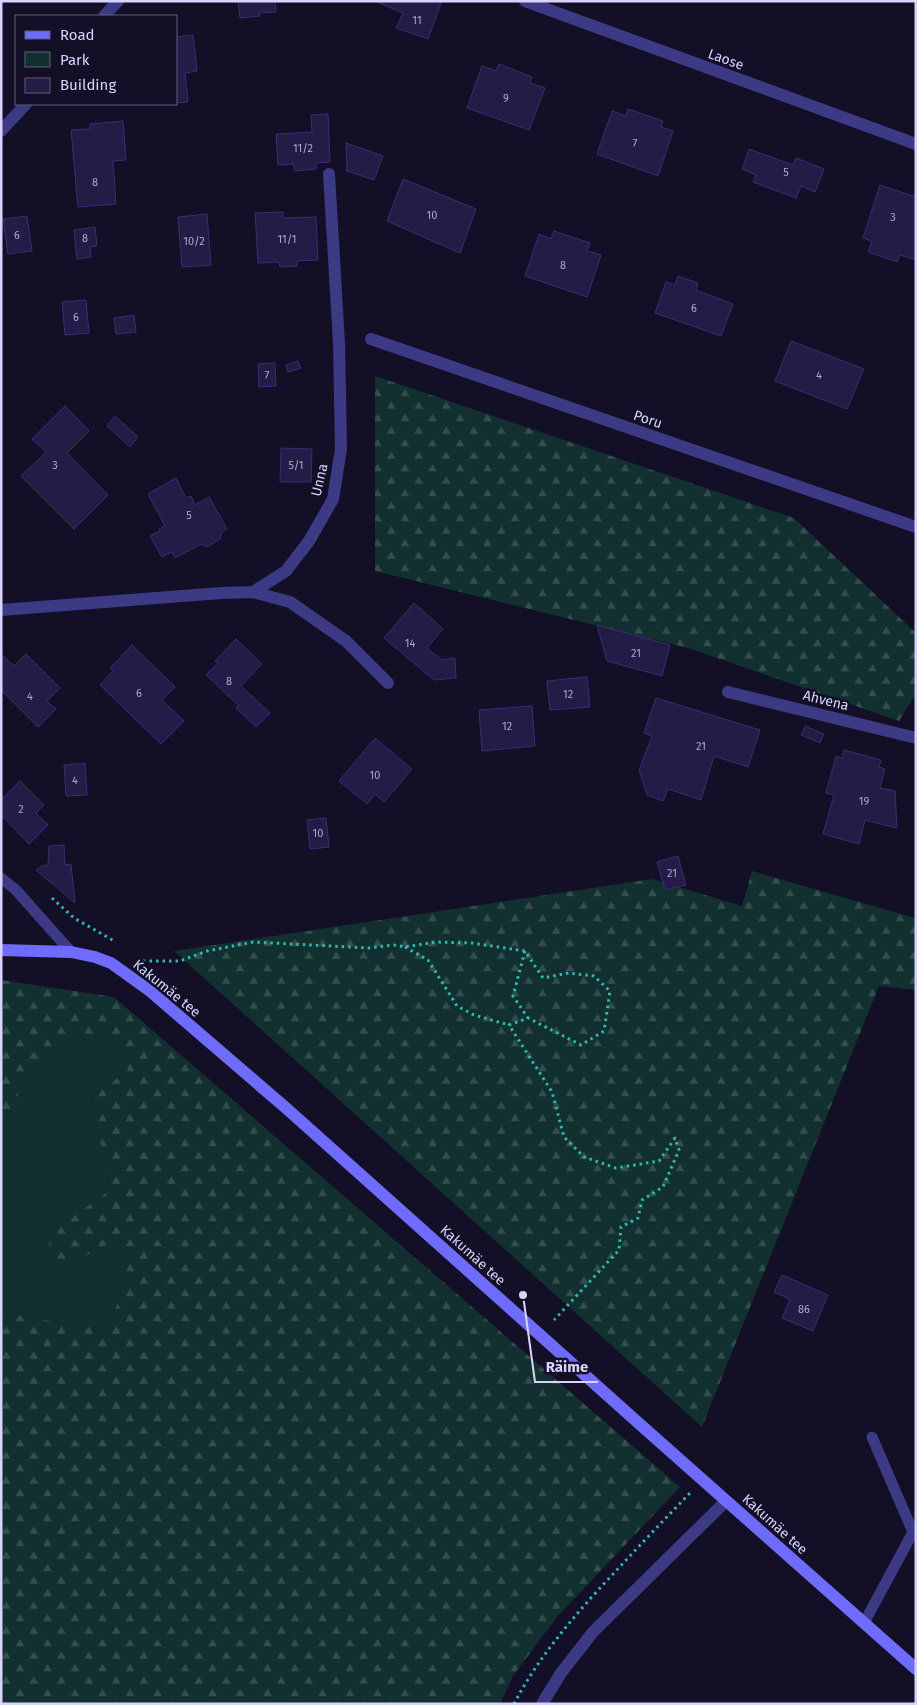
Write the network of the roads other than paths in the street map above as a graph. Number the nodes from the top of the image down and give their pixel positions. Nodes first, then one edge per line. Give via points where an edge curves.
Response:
1 (118, 1) edge
2 (525, 1) edge
3 (105, 15) edge
4 (25, 105) edge
5 (1, 131) edge
6 (916, 144) edge
7 (329, 174) dead end
8 (371, 339) dead end
9 (916, 527) edge
10 (253, 592) junction
11 (1, 610) edge
12 (388, 683) dead end
13 (728, 692) dead end
14 (916, 738) edge
15 (1, 878) edge
16 (1, 950) edge
17 (71, 952) junction
18 (872, 1437) dead end
19 (726, 1501) junction
20 (864, 1623) junction
21 (916, 1669) edge
22 (542, 1704) edge

1 - 3 street
2 - 6 street, Laose
4 - 5 street
7 - 10 street, Unna via 339,343 341,449 333,499 309,541 286,571
8 - 9 street, Poru
10 - 11 street
10 - 12 street via 290,602 346,641
13 - 14 street, Ahvena
15 - 17 lane via 16,890
16 - 17 street, Kakumäe tee
17 - 19 street, Kakumäe tee via 112,963 150,991 294,1114
18 - 20 lane via 913,1532
19 - 20 street, Kakumäe tee
19 - 22 street via 593,1632
20 - 21 street, Kakumäe tee

